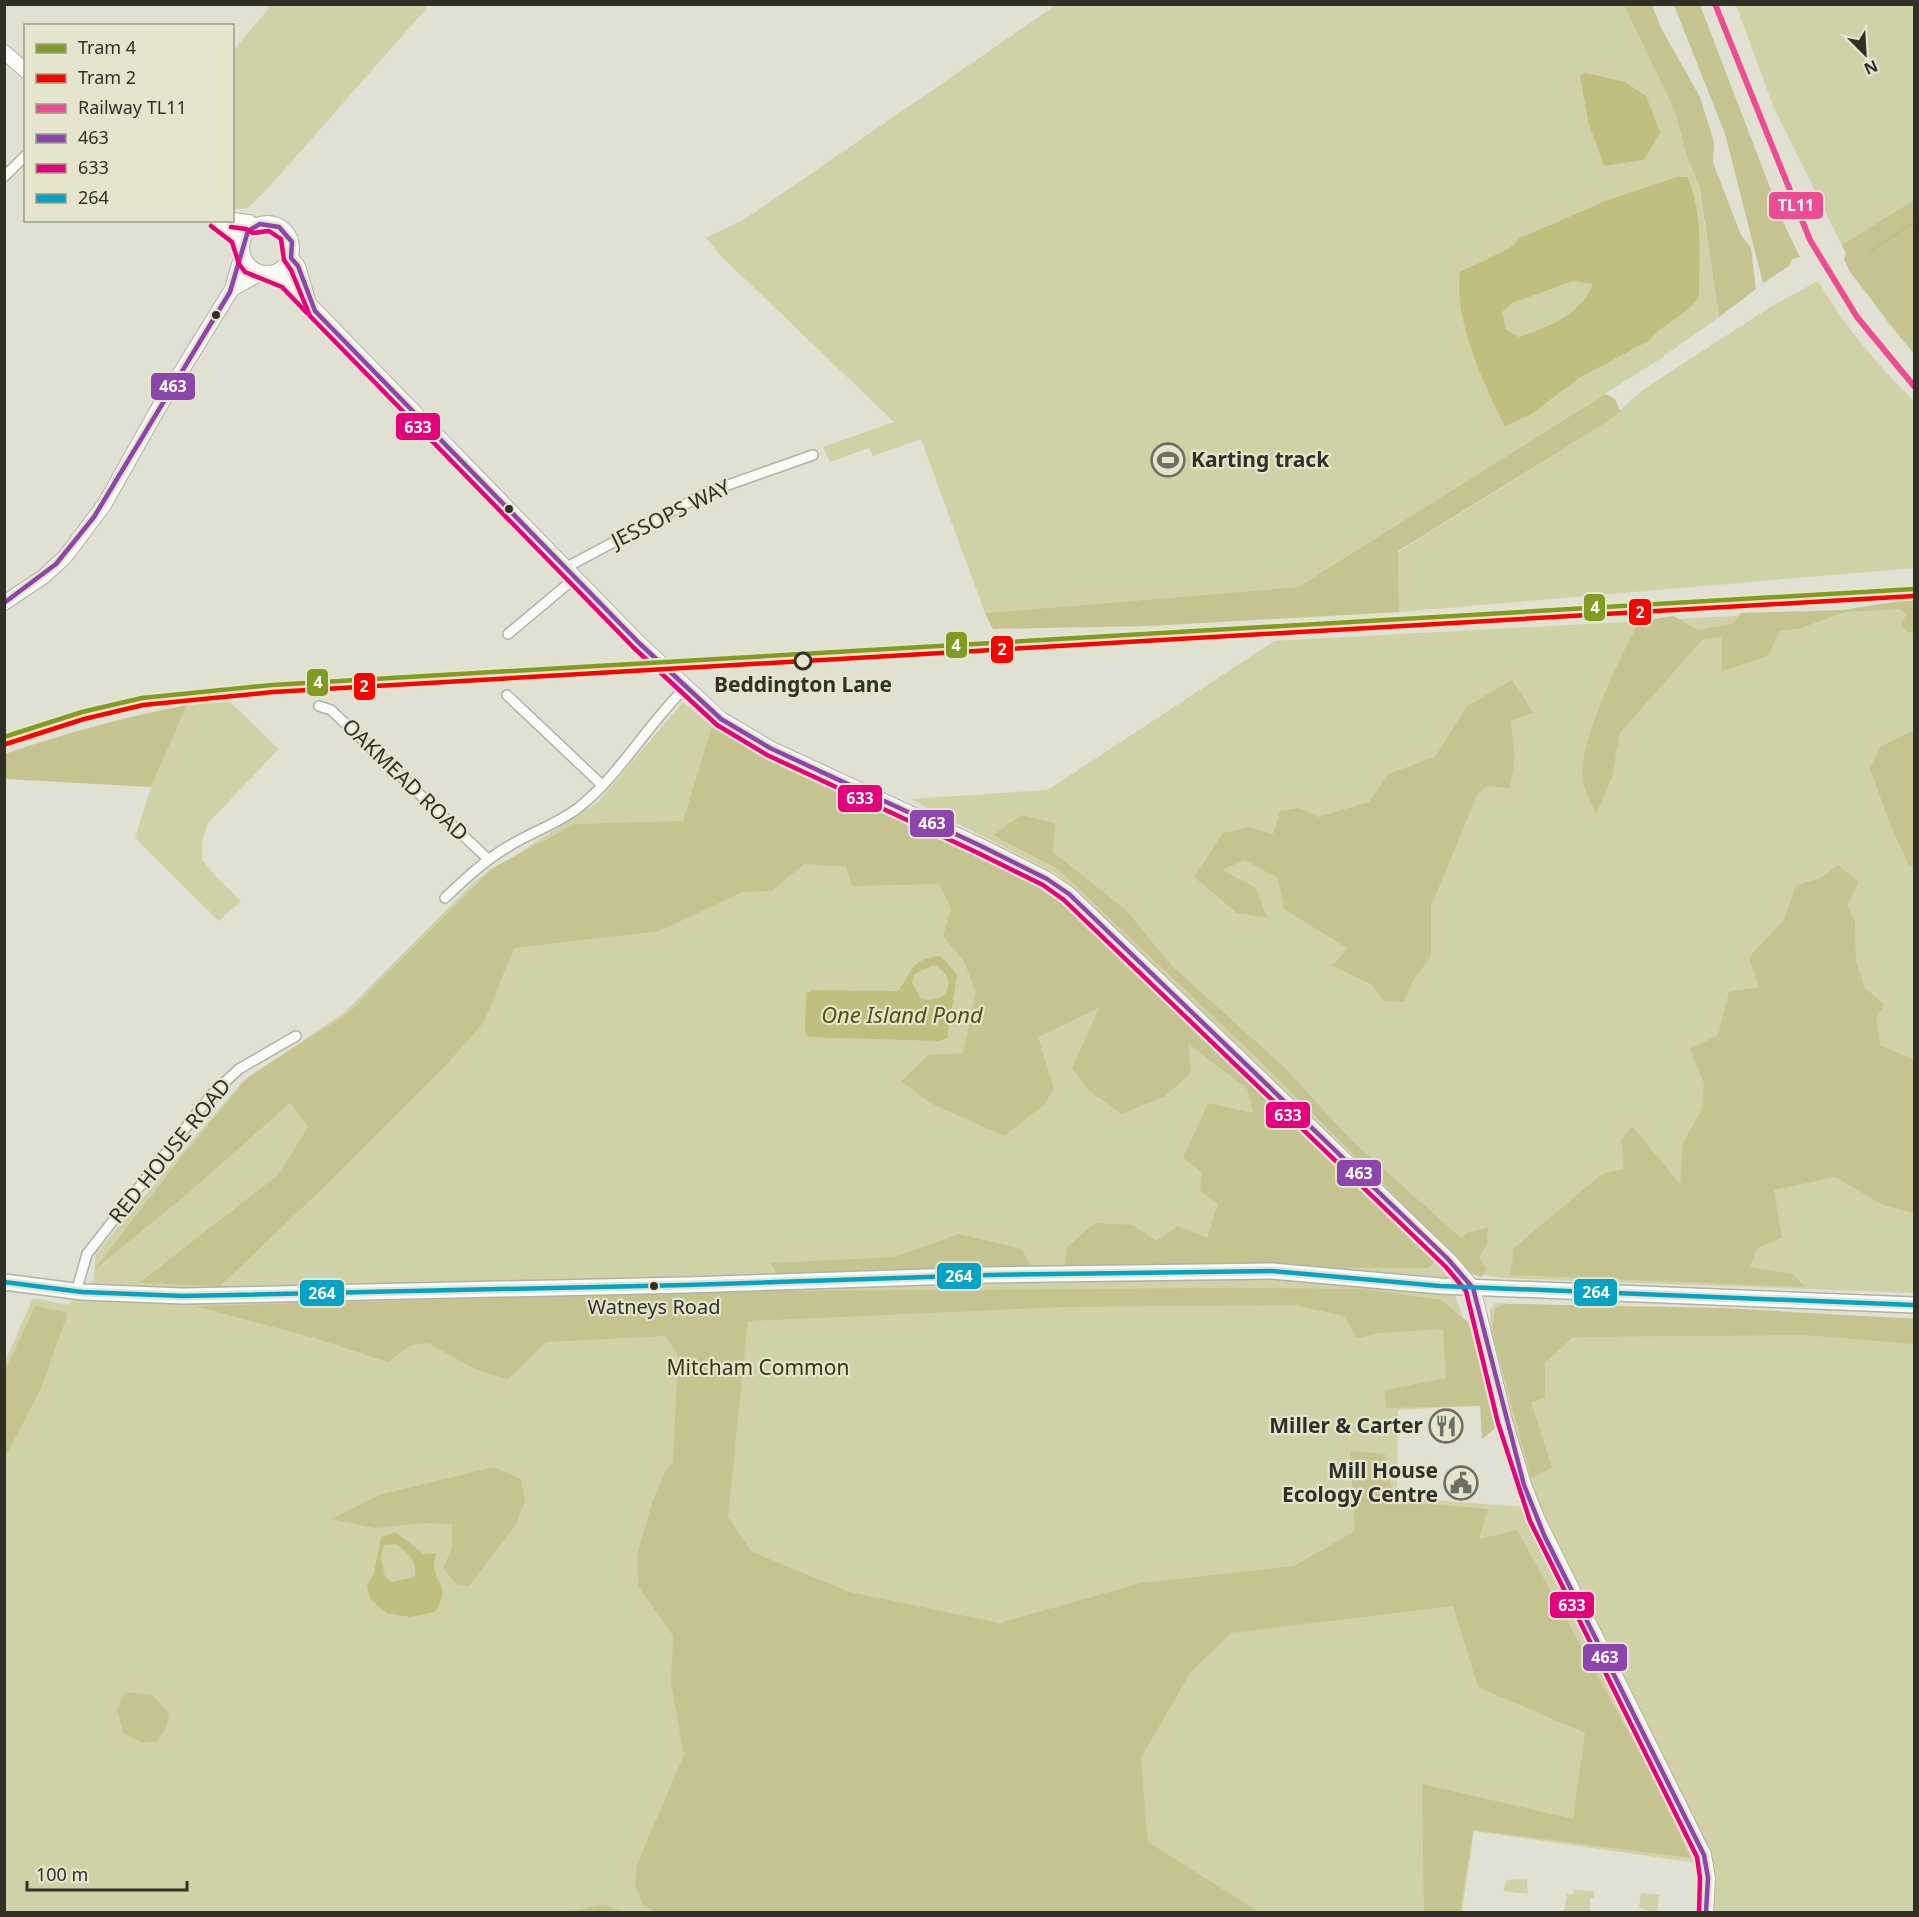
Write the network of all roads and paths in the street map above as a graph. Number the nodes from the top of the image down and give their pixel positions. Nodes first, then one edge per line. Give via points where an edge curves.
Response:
1 (4, 52) edge
2 (24, 69) edge
3 (24, 157) edge
4 (4, 177) edge
5 (234, 220) edge
6 (218, 222) edge
7 (254, 226) junction
8 (242, 250) junction
9 (291, 258) junction
10 (267, 273) junction
11 (232, 290) junction
12 (310, 304) junction
13 (813, 455) dead end
14 (570, 573) junction
15 (4, 603) edge
16 (508, 634) dead end
17 (685, 688) junction
18 (507, 695) dead end
19 (319, 706) dead end
20 (602, 785) junction
21 (488, 859) junction
22 (445, 898) dead end
23 (296, 1036) dead end
24 (4, 1282) edge
25 (1473, 1288) junction
26 (76, 1292) junction
27 (1914, 1305) edge
28 (1706, 1912) edge

1 - 2 main road
3 - 4 street
5 - 7 main road
6 - 8 main road via 234,234
7 - 8 main road via 247,232
7 - 9 main road via 280,226 292,242
8 - 10 main road via 248,265
8 - 11 main road
9 - 10 main road via 285,268
9 - 12 main road via 298,266
10 - 11 main road
10 - 12 main road via 286,280
11 - 15 main road via 85,532 43,577
12 - 14 main road
13 - 14 street, JESSOPS WAY via 708,492
14 - 16 street, JESSOPS WAY
14 - 17 main road
17 - 20 street
17 - 25 main road via 745,735 979,845 1069,894 1447,1258
18 - 20 street
19 - 21 street, OAKMEAD ROAD via 331,710
20 - 21 street via 568,815
21 - 22 street
23 - 26 street, RED HOUSE ROAD via 239,1069 217,1089 87,1254
24 - 26 main road
25 - 26 main road via 1272,1271 242,1295
25 - 27 main road
25 - 28 main road via 1526,1491 1544,1535 1704,1855 1708,1878

